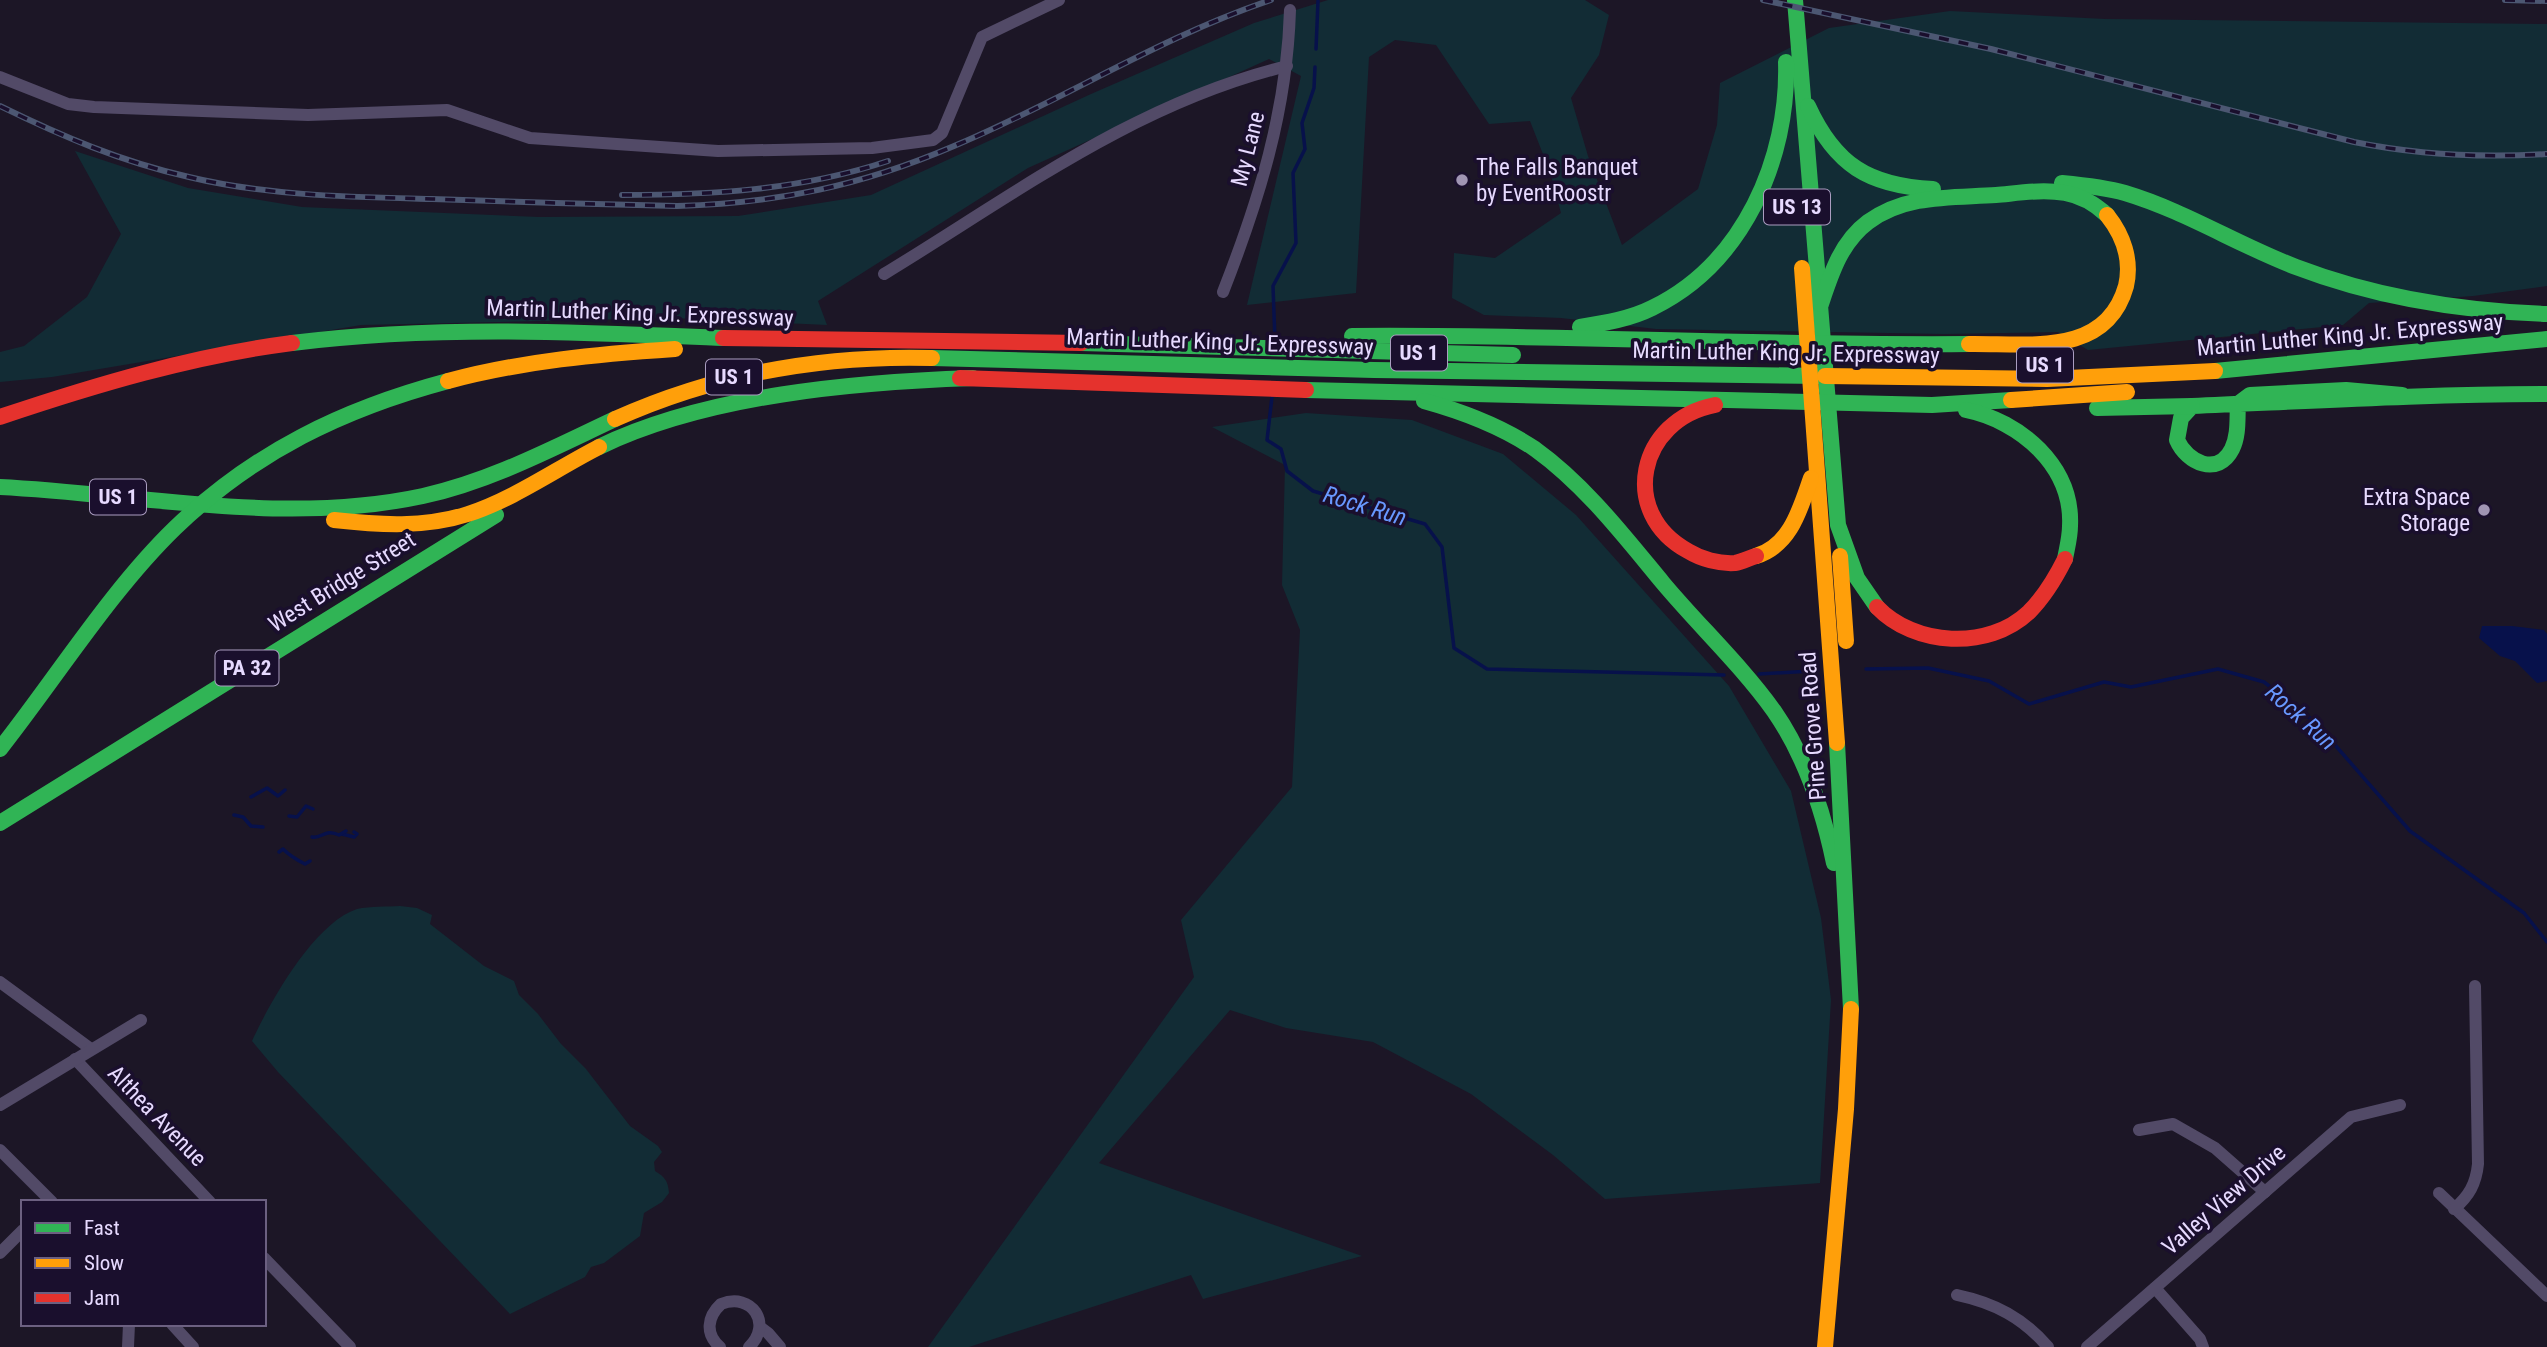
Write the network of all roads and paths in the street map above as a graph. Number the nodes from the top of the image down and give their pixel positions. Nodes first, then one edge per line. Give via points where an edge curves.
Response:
1 (1059, 0) edge
2 (1781, 0) edge
3 (1795, 0) edge
4 (1290, 10) dead end
5 (1287, 66) junction
6 (0, 77) edge
7 (1794, 83) junction
8 (884, 274) dead end
9 (1223, 292) dead end
10 (1821, 304) junction
11 (2547, 314) edge
12 (2547, 323) edge
13 (510, 330) junction
14 (1814, 330) junction
15 (1458, 335) junction
16 (2547, 339) edge
17 (786, 340) junction
18 (1253, 343) junction
19 (1296, 344) junction
20 (1527, 355) dead end
21 (1583, 357) dead end
22 (2362, 357) junction
23 (1255, 377) junction
24 (1348, 391) junction
25 (2547, 394) edge
26 (1738, 401) junction
27 (1982, 403) junction
28 (2238, 404) junction
29 (1931, 405) junction
30 (2192, 406) junction
31 (703, 414) junction
32 (1821, 416) junction
33 (0, 417) edge
34 (1815, 440) junction
35 (0, 487) edge
36 (237, 508) junction
37 (1838, 525) junction
38 (1847, 657) dead end
39 (0, 749) edge
40 (1855, 776) dead end
41 (0, 823) edge
42 (1850, 977) junction
43 (0, 982) edge
44 (2475, 986) dead end
45 (1851, 1009) junction
46 (141, 1020) dead end
47 (91, 1049) junction
48 (75, 1059) junction
49 (0, 1105) edge
50 (2400, 1105) dead end
51 (2139, 1130) dead end
52 (0, 1150) edge
53 (2265, 1192) junction
54 (2438, 1193) dead end
55 (50, 1200) edge
56 (208, 1200) edge
57 (2454, 1209) junction
58 (21, 1232) edge
59 (0, 1252) edge
60 (266, 1260) edge
61 (2155, 1288) junction
62 (1957, 1295) dead end
63 (2547, 1296) edge
64 (129, 1326) edge
65 (174, 1326) edge
66 (760, 1327) junction
67 (1824, 1346) edge
68 (128, 1347) edge
69 (193, 1347) edge
70 (350, 1347) edge
71 (720, 1347) edge
72 (749, 1347) edge
73 (779, 1347) edge
74 (2048, 1347) edge
75 (2087, 1347) edge
76 (2203, 1347) edge

1 - 6 street via 982,37 942,133 933,140 872,148 718,151 530,138 447,110 308,115 94,107 68,104
2 - 7 main road, US 13
3 - 7 main road, US 13
4 - 5 street, My Lane
5 - 8 street via 1114,132 1039,174
5 - 9 street, My Lane via 1266,169
7 - 10 main road, US 13
7 - 11 main road via 1836,153 1854,169 1888,185 1920,189 2097,185 2146,198 2277,259 2354,286 2445,306
7 - 14 main road, US 13
7 - 15 main road via 1761,194 1736,239 1700,278 1655,307 1607,324
10 - 14 main road, US 13
10 - 15 main road via 1838,257 1853,235 1886,211 1922,199 2047,192 2072,195 2109,217 2124,240 2128,259 2125,289 2112,315 2089,334 2060,343 1878,345
12 - 21 main road, Martin Luther King Jr. Expressway / US 1 via 2104,363 1944,365
13 - 17 main road, Martin Luther King Jr. Expressway / US 1
13 - 18 main road via 704,326
13 - 33 main road, Martin Luther King Jr. Expressway / US 1 via 369,335 256,350 142,374
14 - 32 main road, US 13
15 - 19 main road
16 - 22 main road, Martin Luther King Jr. Expressway / US 1
17 - 18 main road, Martin Luther King Jr. Expressway / US 1
17 - 39 main road via 565,360 440,383 334,419 282,445 228,481 176,527
18 - 19 main road
19 - 20 main road, Martin Luther King Jr. Expressway / US 1
22 - 23 main road, Martin Luther King Jr. Expressway / US 1 via 2160,375 2035,380 1299,369
22 - 27 main road via 2186,387
23 - 24 main road via 1293,390
23 - 31 main road via 1183,373 896,380 811,389
23 - 36 main road, Martin Luther King Jr. Expressway / US 1 via 1180,363 902,356 810,362 671,396 521,465 445,491 340,509
24 - 26 main road
24 - 42 main road via 1455,409 1529,443 1583,491 1763,697 1795,748 1821,811 1837,880
25 - 28 main road via 2402,395
26 - 29 main road
26 - 34 main road via 1696,409 1678,418 1649,458 1645,489 1654,521 1674,545 1693,556 1741,562 1780,545 1795,528 1805,505
27 - 29 main road
27 - 30 main road via 2016,408
28 - 30 main road
28 - 30 main road via 2231,452 2220,463 2206,466 2187,459 2177,440 2180,418
29 - 37 main road via 1974,412 2010,426 2052,463 2065,493 2070,526 2064,562 2045,597 2025,617 1989,635 1952,639 1917,632 1885,615 1867,596 1853,573
31 - 36 main road via 631,433 484,508 448,519 376,524
31 - 41 main road, West Bridge Street / PA 32 via 592,461 496,515
32 - 34 main road, US 13
32 - 37 main road, US 13
34 - 42 main road, Pine Grove Road
35 - 36 main road, Martin Luther King Jr. Expressway / US 1
37 - 38 main road, Pine Grove Road
40 - 45 main road, Pine Grove Road via 1857,876
42 - 45 main road, Pine Grove Road
43 - 47 street, Althea Avenue
44 - 57 street via 2477,1173 2469,1193
45 - 67 main road, Pine Grove Road
46 - 47 street
47 - 48 street
48 - 49 street
48 - 56 street, Althea Avenue
50 - 53 street, Valley View Drive via 2351,1117
51 - 53 street via 2173,1124 2215,1148
52 - 55 street
53 - 61 street, Valley View Drive
54 - 57 street
57 - 63 street
58 - 59 street
60 - 70 street
61 - 75 street, Valley View Drive
61 - 76 street
62 - 74 street via 1986,1301 2018,1319
64 - 68 street
65 - 69 street
66 - 71 street via 758,1316 747,1304 721,1304 710,1318 709,1330
66 - 72 street
66 - 73 street

